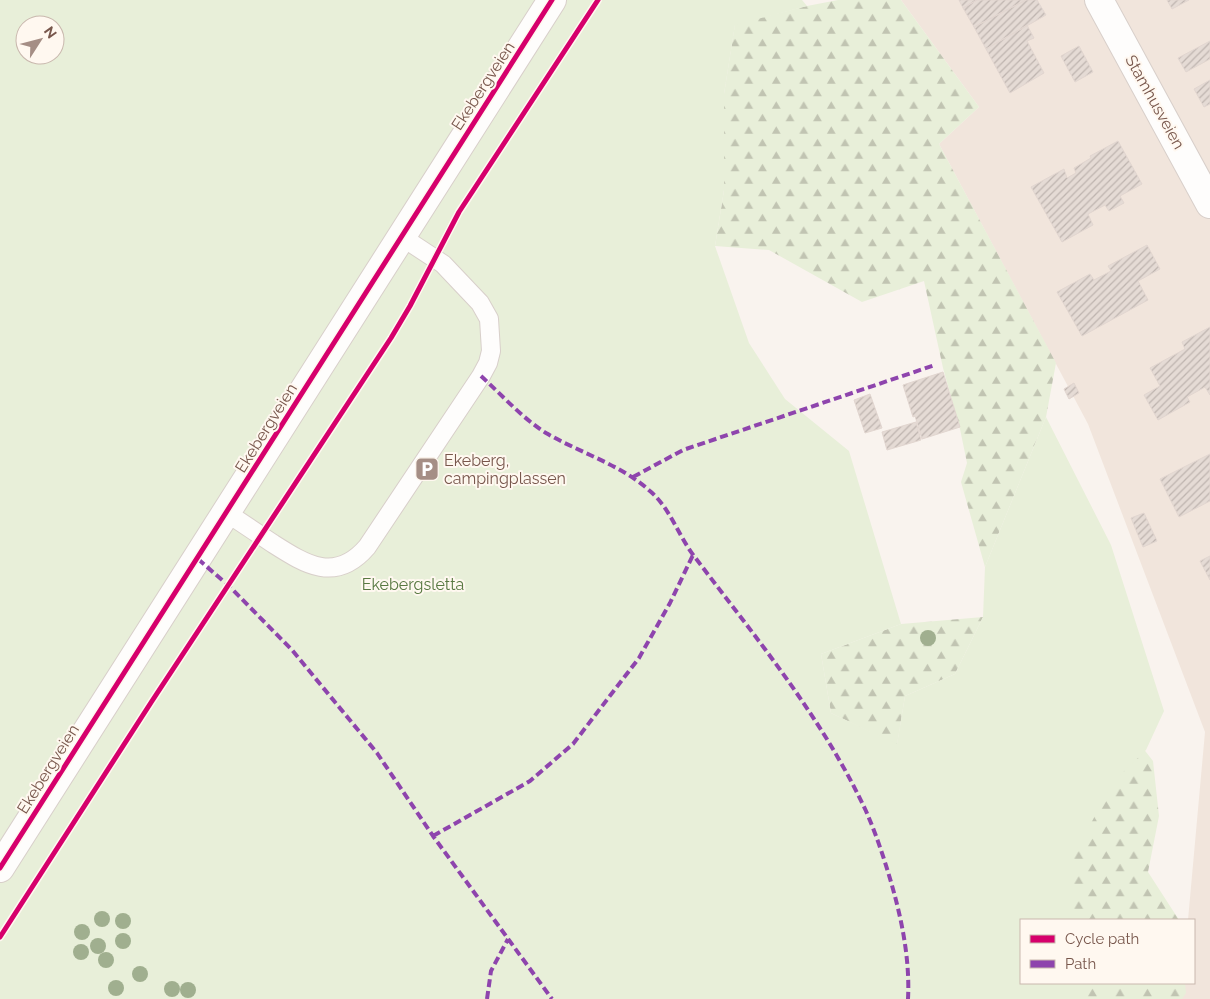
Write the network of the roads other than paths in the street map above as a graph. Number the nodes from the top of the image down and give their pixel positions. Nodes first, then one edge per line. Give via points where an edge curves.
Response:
1 (552, 0) edge
2 (1099, 0) edge
3 (1210, 204) edge
4 (402, 236) junction
5 (227, 513) junction
6 (0, 868) edge

1 - 4 street, Ekebergveien
2 - 3 street, Stamhusveien
4 - 5 street, Ekebergveien
4 - 5 lane via 443,264 480,303 489,319 492,351 481,376 367,547 348,563 324,568 308,564
5 - 6 street, Ekebergveien

